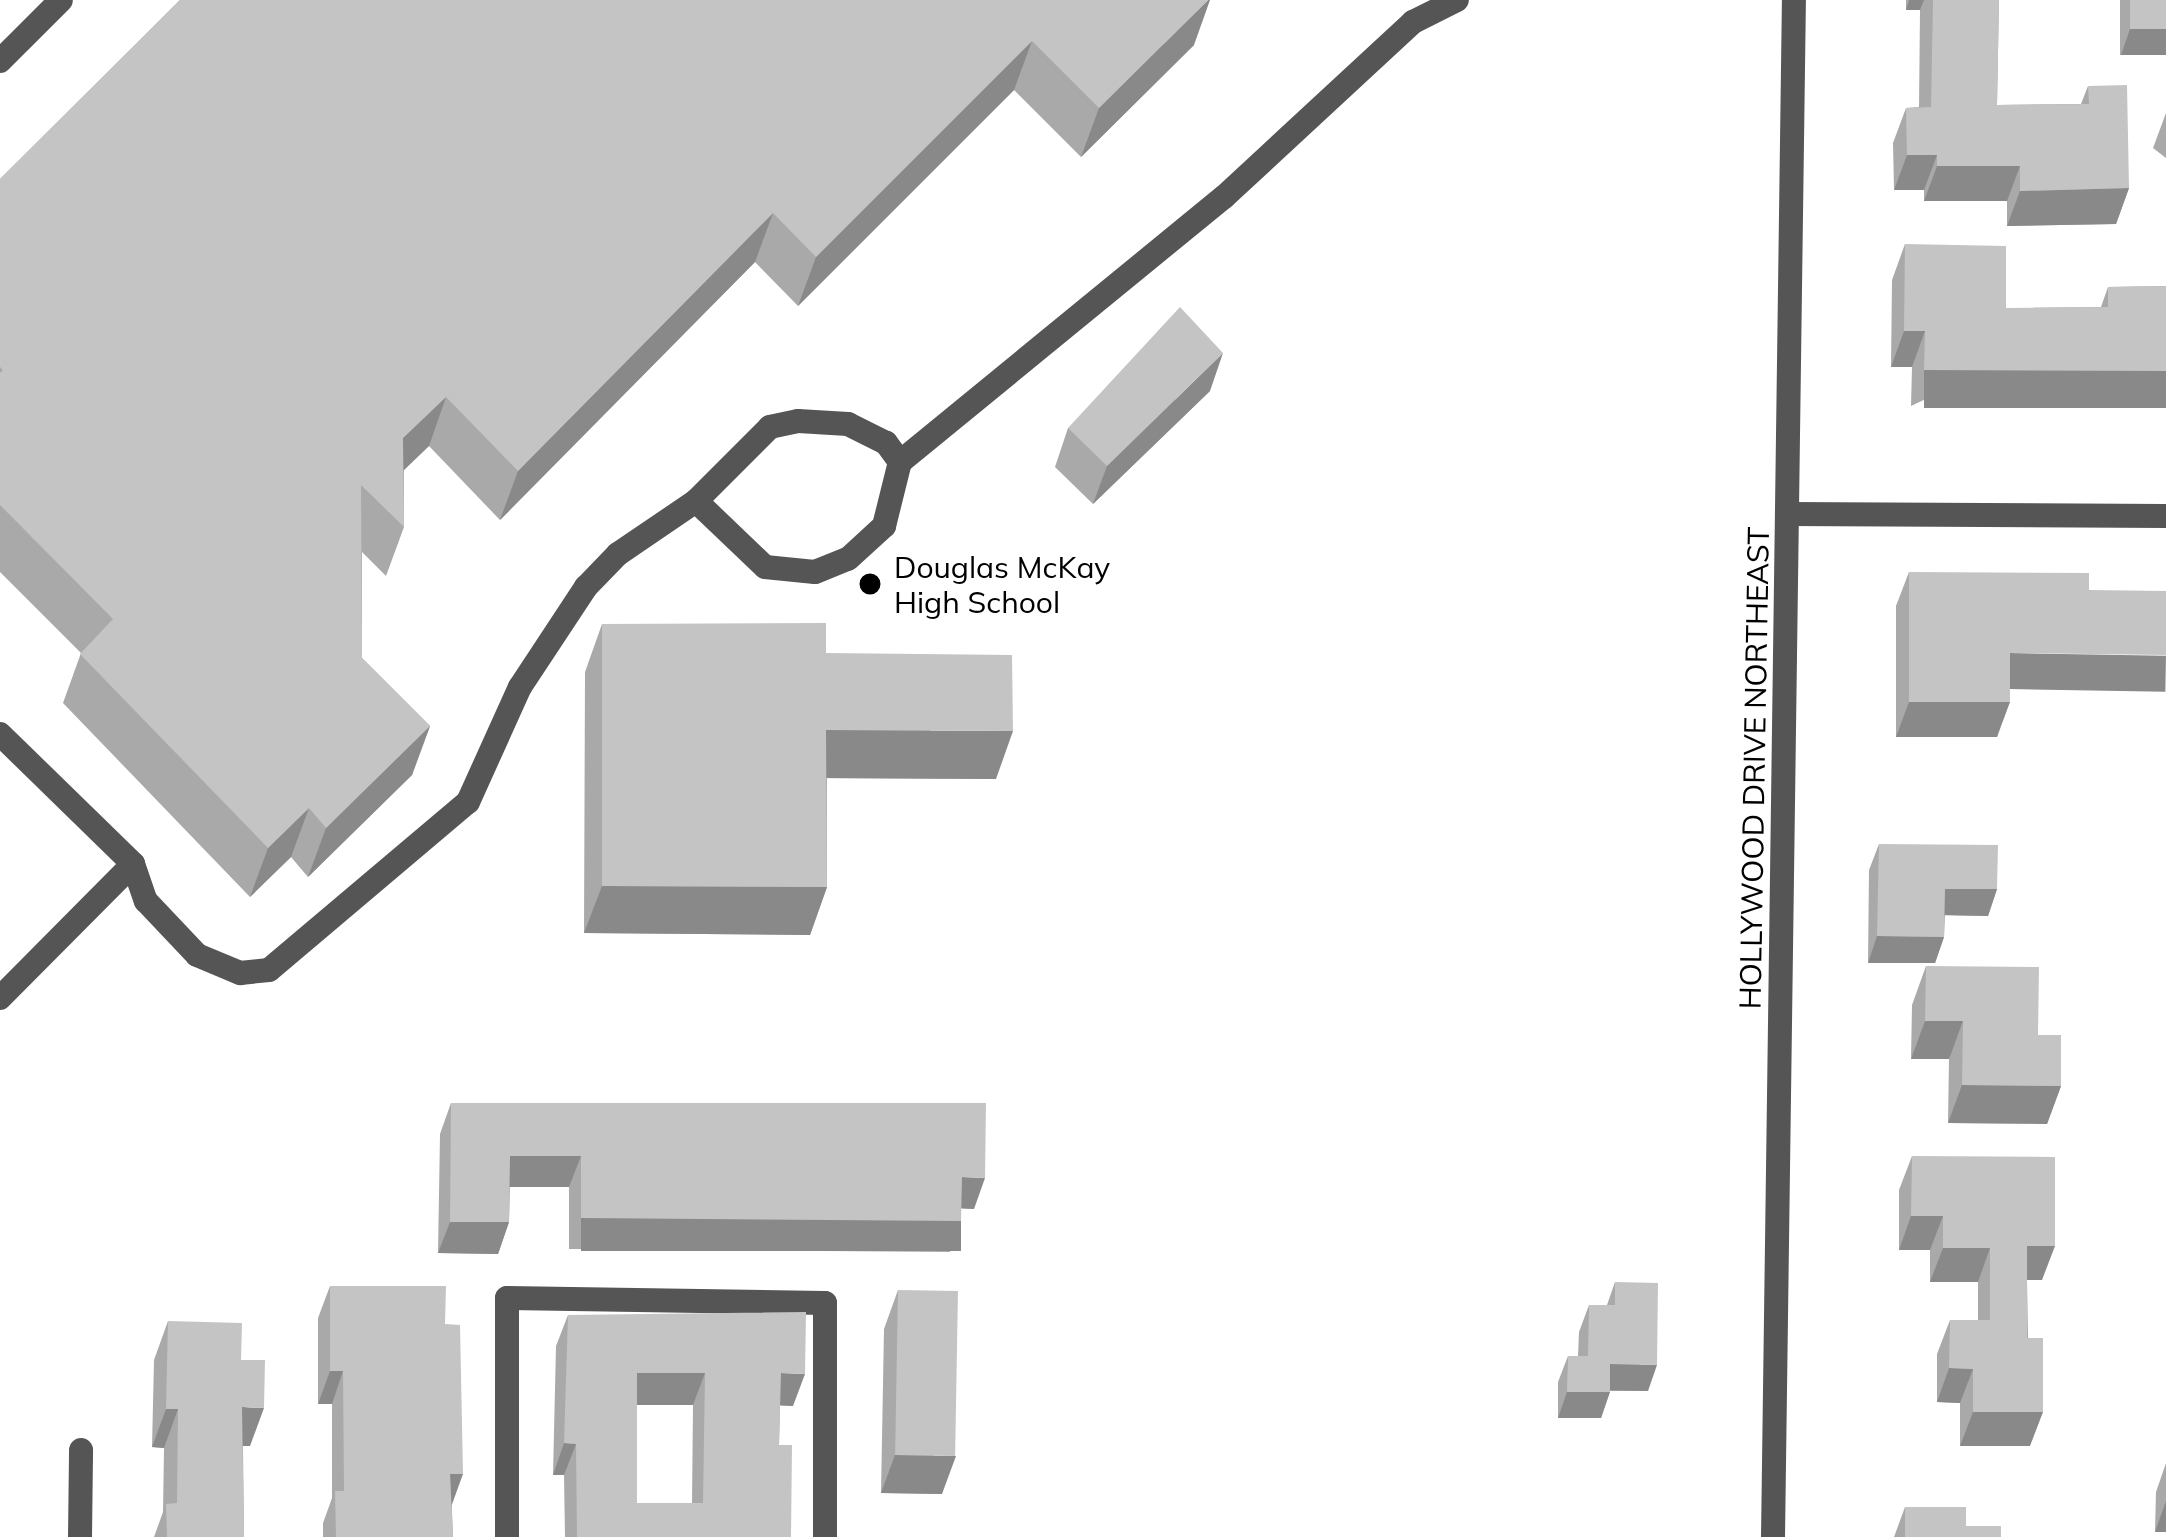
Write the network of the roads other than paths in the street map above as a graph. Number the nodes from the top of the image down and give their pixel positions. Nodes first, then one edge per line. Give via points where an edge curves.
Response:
1 (62, 0) edge
2 (1794, 0) edge
3 (1446, 2) edge
4 (0, 62) edge
5 (900, 462) junction
6 (696, 501) junction
7 (1788, 514) junction
8 (2166, 516) edge
9 (0, 734) edge
10 (133, 864) junction
11 (0, 998) edge
12 (81, 1450) dead end
13 (80, 1537) edge
14 (507, 1537) edge
15 (825, 1537) edge
16 (1773, 1537) edge

1 - 4 street
2 - 7 street, HOLLYWOOD DRIVE NORTHEAST
3 - 5 street via 1385,46 1090,312
5 - 6 street via 886,443 848,424 784,424 718,472
5 - 6 street via 884,526 848,559 815,572 765,567
6 - 10 street via 618,554 586,587 520,687 468,802 269,970 240,973 197,955 146,901
7 - 8 street
7 - 16 street, HOLLYWOOD DRIVE NORTHEAST
9 - 10 street
10 - 11 street
12 - 13 street
14 - 15 street via 507,1298 825,1303

